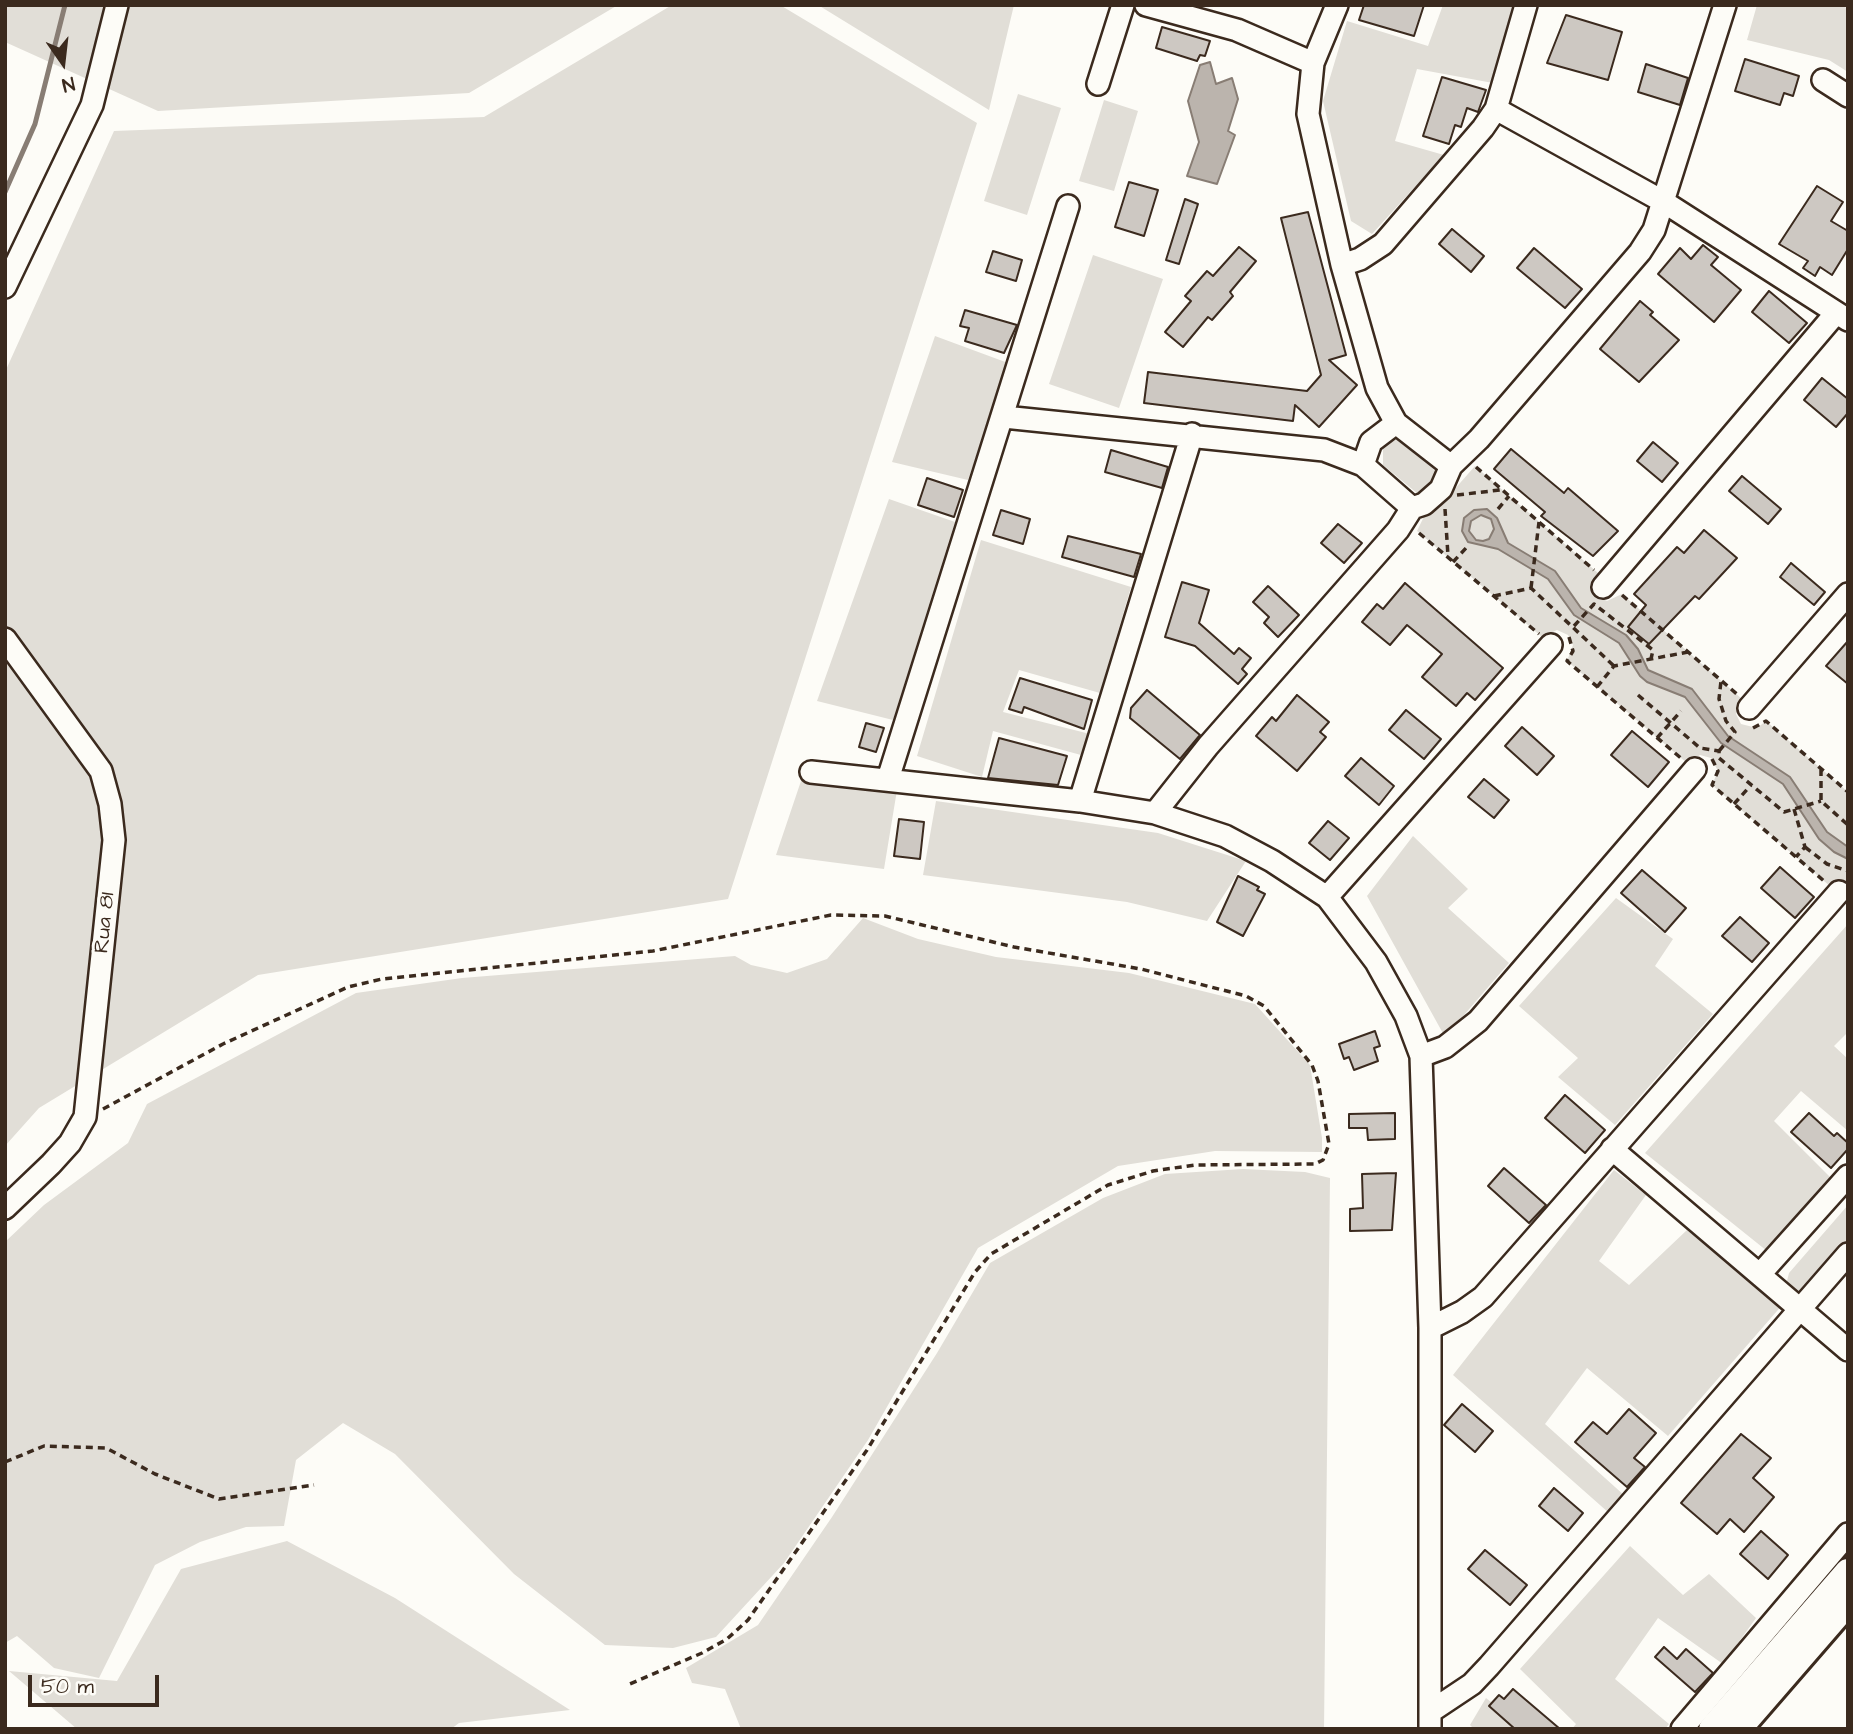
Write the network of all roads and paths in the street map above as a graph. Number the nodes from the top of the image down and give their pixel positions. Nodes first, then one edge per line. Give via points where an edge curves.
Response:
1 (117, 5) edge
2 (1123, 5) edge
3 (1146, 5) edge
4 (1337, 5) edge
5 (1526, 5) edge
6 (1725, 5) edge
7 (1313, 63) junction
8 (1823, 80) dead end
9 (1098, 84) dead end
10 (1848, 96) edge
11 (1496, 109) junction
12 (1664, 202) junction
13 (1068, 206) dead end
14 (1342, 265) junction
15 (5, 287) edge
16 (1842, 317) edge
17 (1004, 417) junction
18 (1396, 424) junction
19 (1192, 434) junction
20 (1363, 465) junction
21 (1459, 470) junction
22 (1502, 489) junction
23 (1509, 496) junction
24 (1433, 498) junction
25 (1412, 508) junction
26 (1498, 509) dead end
27 (1539, 522) junction
28 (1417, 531) dead end
29 (1466, 548) dead end
30 (1448, 557) junction
31 (1454, 562) junction
32 (1531, 588) junction
33 (1602, 592) junction
34 (1848, 594) edge
35 (1494, 596) junction
36 (1574, 626) junction
37 (1553, 636) junction
38 (5, 639) edge
39 (1688, 652) junction
40 (1651, 659) junction
41 (1614, 666) junction
42 (1721, 681) junction
43 (1597, 687) junction
44 (1638, 695) dead end
45 (1681, 711) dead end
46 (1745, 713) junction
47 (1671, 723) junction
48 (1657, 738) junction
49 (1719, 751) junction
50 (1695, 761) junction
51 (1821, 769) junction
52 (811, 772) dead end
53 (888, 779) junction
54 (1751, 785) junction
55 (1848, 792) edge
56 (1080, 801) junction
57 (1821, 801) junction
58 (1734, 804) junction
59 (1797, 809) junction
60 (1155, 813) junction
61 (1848, 825) edge
62 (1805, 847) junction
63 (1796, 857) junction
64 (1848, 870) edge
65 (1835, 890) joint
66 (1327, 897) junction
67 (1421, 1056) junction
68 (85, 1117) junction
69 (1612, 1149) junction
70 (1848, 1176) edge
71 (5, 1208) edge
72 (1848, 1254) edge
73 (1761, 1273) junction
74 (1800, 1308) junction
75 (1430, 1328) junction
76 (1848, 1350) edge
77 (5, 1462) edge
78 (313, 1485) dead end
79 (1848, 1534) edge
80 (1848, 1572) edge
81 (1848, 1602) edge
82 (630, 1684) dead end
83 (1430, 1721) edge
84 (1682, 1729) edge
85 (1712, 1729) edge
86 (1738, 1729) edge

1 - 15 street via 92,105
2 - 9 street
3 - 7 street via 1237,30
4 - 7 street
5 - 11 street
6 - 12 street
7 - 14 street via 1308,114
8 - 10 street
11 - 12 street
11 - 14 street via 1383,244
12 - 16 street
12 - 21 street via 1640,252 1479,439
13 - 17 street
14 - 18 street via 1377,388
16 - 33 street
17 - 19 street
17 - 53 street
18 - 20 street via 1371,442
18 - 21 street
19 - 20 street via 1324,450
19 - 56 street
20 - 25 street
21 - 22 path via 1475,466
21 - 24 street
22 - 23 path
22 - 24 path via 1458,497 1453,491
23 - 26 path
23 - 27 path
24 - 25 street
24 - 30 path via 1446,509
25 - 60 street
27 - 32 path
27 - 33 path via 1598,573
28 - 30 path
29 - 31 path
30 - 31 path
31 - 35 path
32 - 35 path
32 - 36 path
33 - 36 path
33 - 39 path via 1622,594
33 - 40 path via 1653,650
34 - 46 street
35 - 37 path via 1542,637
36 - 41 path
37 - 43 path via 1573,645 1567,661
37 - 66 street
38 - 68 street, Rua 81 via 101,771 110,804 114,841
39 - 40 path
39 - 42 path
40 - 41 path
41 - 43 path
42 - 46 path via 1742,699
42 - 49 path via 1719,699 1735,732
43 - 48 path
44 - 47 path
45 - 47 path
46 - 51 path via 1757,728 1766,721
47 - 48 path
47 - 49 path via 1700,748
48 - 50 path via 1687,763
49 - 54 path via 1719,758
50 - 58 path via 1714,761 1718,776 1712,785
50 - 67 street via 1478,1021 1453,1042
51 - 55 path
51 - 57 path
52 - 53 street
53 - 56 street
54 - 58 path
54 - 59 path via 1784,813
56 - 60 street
57 - 59 path
57 - 61 path
58 - 63 path
59 - 62 path
60 - 66 street via 1225,836
62 - 63 path
62 - 64 path via 1827,864
63 - 65 path
65 - 69 street
66 - 67 street via 1376,962 1406,1016
67 - 75 street
68 - 71 street, Rua 81 via 70,1143
68 - 82 path via 223,1044 348,988 382,979 653,951 831,915 885,916 1014,947 1140,969 1246,996 1264,1006 1312,1065 1329,1144 1323,1160 1153,1171 1108,1185 991,1254 975,1272 867,1450 748,1620 702,1653
69 - 73 street
69 - 75 street via 1483,1297
70 - 73 street
72 - 74 street
73 - 74 street
74 - 76 street
74 - 83 street via 1489,1666
75 - 83 street
77 - 78 path via 44,1446 106,1448 155,1474 219,1499
79 - 84 street
80 - 85 main road
81 - 86 main road

